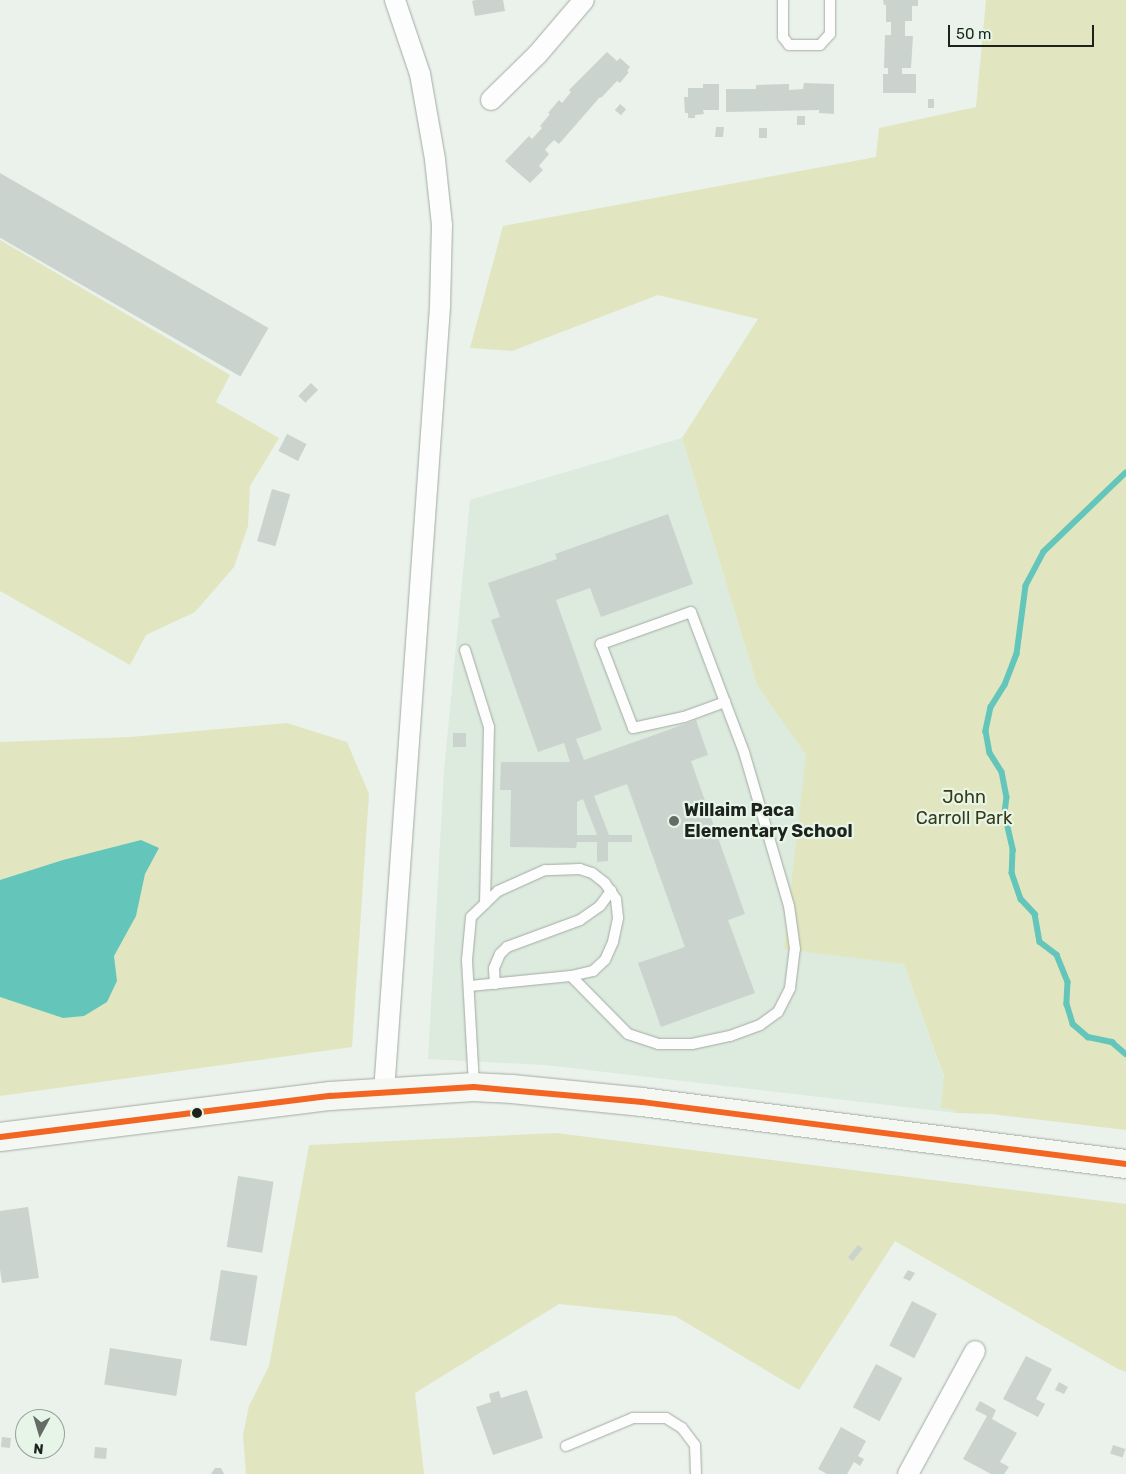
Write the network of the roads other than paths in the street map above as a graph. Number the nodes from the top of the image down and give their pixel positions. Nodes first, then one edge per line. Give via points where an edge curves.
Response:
1 (395, 0) edge
2 (584, 0) edge
3 (783, 0) edge
4 (830, 0) edge
5 (491, 100) dead end
6 (465, 650) dead end
7 (725, 702) junction
8 (611, 891) junction
9 (485, 904) junction
10 (571, 976) junction
11 (495, 984) junction
12 (470, 986) junction
13 (474, 1087) junction
14 (384, 1092) junction
15 (0, 1138) edge
16 (1126, 1164) edge
17 (975, 1351) dead end
18 (566, 1446) dead end
19 (696, 1474) edge
20 (908, 1474) edge

1 - 14 street via 420,74 435,159 442,225 440,306
2 - 5 street via 537,55
3 - 4 lane via 783,37 789,45 820,45 830,34
6 - 9 lane via 489,727
7 - 7 lane via 691,612 601,644 633,728 684,717
7 - 10 lane via 744,752 789,906 795,948 790,988 778,1012 760,1026 730,1036 692,1044 658,1044 628,1034
8 - 9 lane via 592,873 580,869 545,870 498,891
8 - 10 lane via 616,898 618,918 605,960 593,970
8 - 11 lane via 600,906 580,920 507,947 494,968
9 - 12 lane via 471,918 467,960
10 - 11 lane
11 - 12 lane
12 - 13 lane
13 - 14 main road
13 - 16 main road via 642,1102
14 - 15 main road
17 - 20 street
18 - 19 lane via 633,1418 666,1418 682,1428 695,1445

